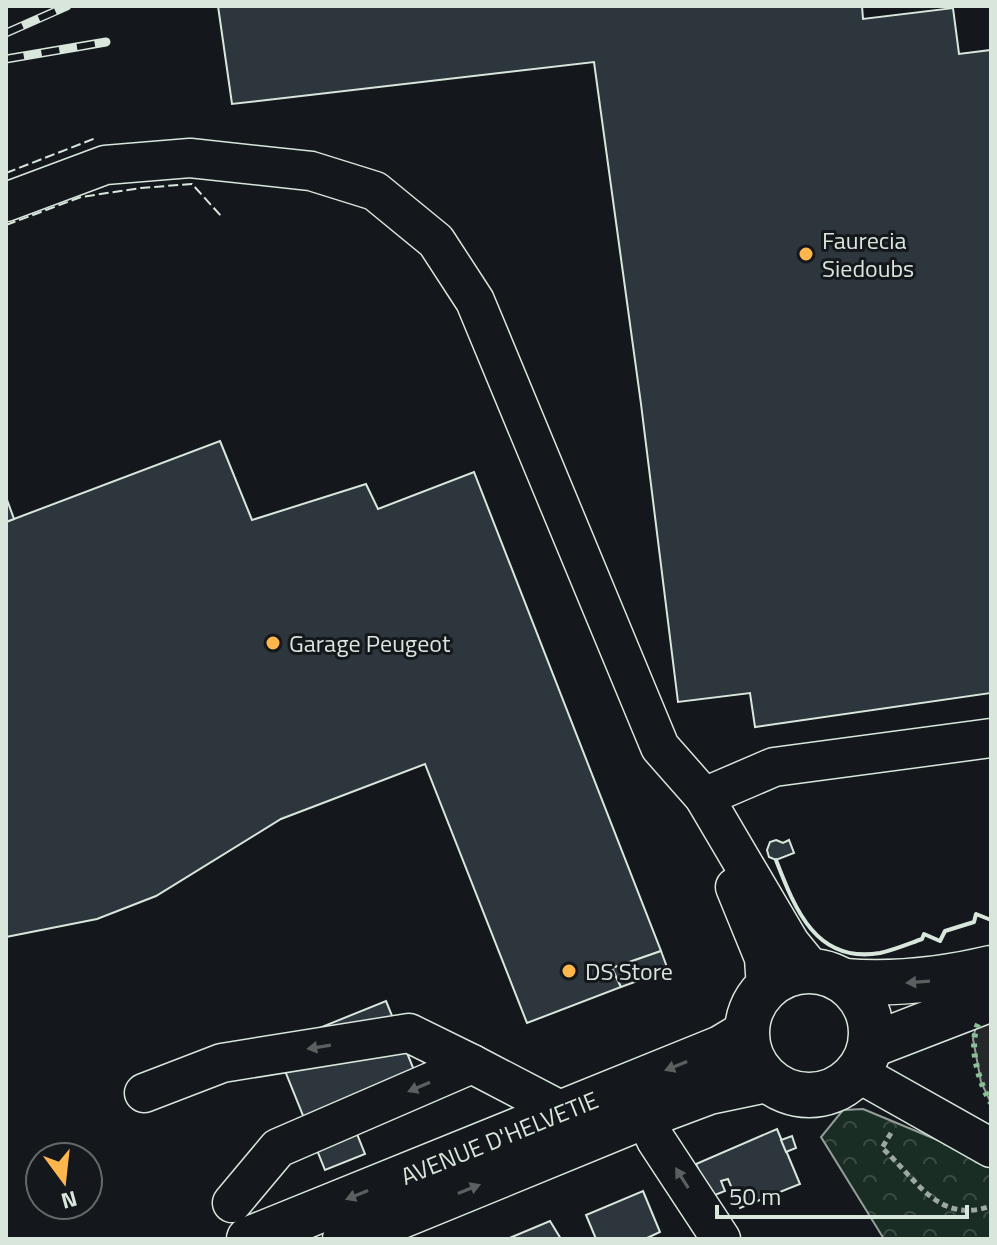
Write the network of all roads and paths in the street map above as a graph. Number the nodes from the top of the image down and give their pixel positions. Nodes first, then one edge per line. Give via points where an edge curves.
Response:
1 (6, 202) edge
2 (991, 738) edge
3 (704, 797) junction
4 (991, 968) edge
5 (828, 976) junction
6 (766, 988) junction
7 (991, 999) edge
8 (746, 1033) junction
9 (865, 1059) junction
10 (472, 1064) junction
11 (767, 1080) junction
12 (144, 1093) dead end
13 (564, 1112) junction
14 (645, 1116) junction
15 (882, 1148) dead end
16 (991, 1148) edge
17 (991, 1206) edge
18 (241, 1221) edge
19 (397, 1230) edge
20 (345, 1239) edge
21 (721, 1239) edge

1 - 3 street via 105,165 190,158 311,171 375,191 436,241 475,301 660,747
2 - 3 street via 774,767
3 - 5 street via 790,943
3 - 6 street via 764,958
4 -> 5 main road via 942,980 879,984
5 - 6 main road via 795,972
5 - 9 main road via 857,993 867,1008 871,1025
6 - 8 main road via 755,1001
7 - 9 main road
8 - 11 main road via 756,1067
8 -> 13 main road, AVENUE D'HELVETIE
9 - 11 main road via 843,1086 824,1093 785,1091
9 - 16 street
10 -> 12 street via 409,1033 222,1063
10 - 13 street
10 -> 18 street via 278,1148
11 - 14 main road, AVENUE D'HELVETIE via 709,1092
13 -> 18 main road, AVENUE D'HELVETIE
19 -> 14 main road, AVENUE D'HELVETIE
21 -> 14 street
15 - 17 path via 933,1201 962,1210
19 - 20 main road, AVENUE D'HELVETIE

